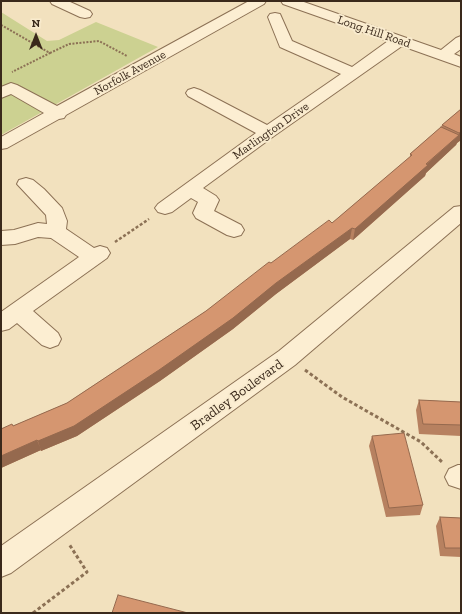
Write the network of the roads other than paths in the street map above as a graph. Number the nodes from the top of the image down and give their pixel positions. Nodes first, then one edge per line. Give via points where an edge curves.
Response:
1 (57, 1) edge
2 (259, 1) edge
3 (288, 1) edge
4 (80, 7) edge
5 (275, 18) dead end
6 (459, 35) edge
7 (399, 41) junction
8 (444, 55) junction
9 (461, 62) edge
10 (353, 74) junction
11 (1, 92) edge
12 (194, 93) dead end
13 (58, 114) junction
14 (268, 132) junction
15 (1, 144) edge
16 (26, 184) dead end
17 (190, 189) junction
18 (165, 208) road end
19 (461, 212) edge
20 (234, 230) dead end
21 (56, 232) junction
22 (1, 238) edge
23 (9, 317) edge
24 (50, 339) dead end
25 (1, 563) edge

1 - 4 street
2 - 13 street, Norfolk Avenue
3 - 7 street, Long Hill Road
5 - 10 street via 285,44
6 - 8 street
7 - 8 street, Long Hill Road
7 - 10 street, Marlington Drive
8 - 9 street, Long Hill Road
10 - 14 street, Marlington Drive
11 - 13 street via 11,88
12 - 14 street
13 - 15 street, Norfolk Avenue
14 - 17 street, Marlington Drive
16 - 21 street via 55,214
17 - 18 street, Marlington Drive
17 - 20 street via 209,200 203,213
19 - 25 street, Bradley Boulevard via 287,358
21 - 22 street via 38,230
21 - 23 street via 96,255
23 - 24 street

